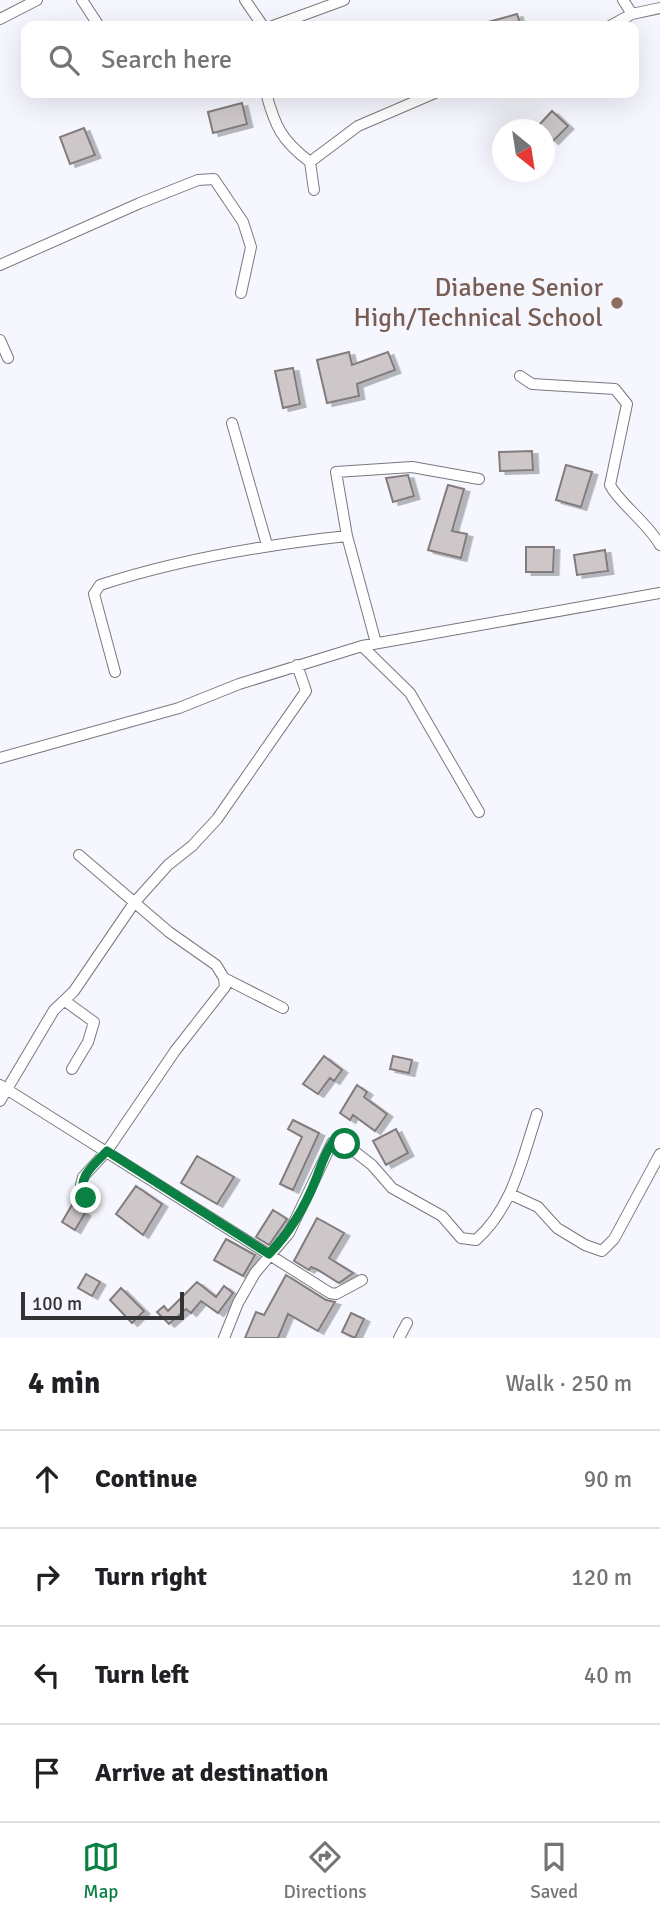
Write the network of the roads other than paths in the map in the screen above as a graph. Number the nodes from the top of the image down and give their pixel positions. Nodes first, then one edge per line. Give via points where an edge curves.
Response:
1 (37, 0) edge
2 (82, 0) edge
3 (245, 0) edge
4 (344, 0) edge
5 (624, 0) edge
6 (660, 8) edge
7 (632, 14) junction
8 (0, 19) edge
9 (96, 21) edge
10 (260, 21) edge
11 (287, 21) edge
12 (619, 21) edge
13 (267, 98) edge
14 (423, 98) edge
15 (310, 162) junction
16 (314, 190) dead end
17 (0, 265) edge
18 (241, 293) dead end
19 (0, 340) edge
20 (8, 358) dead end
21 (520, 376) dead end
22 (232, 423) dead end
23 (480, 479) dead end
24 (347, 536) junction
25 (267, 545) junction
26 (660, 545) edge
27 (660, 593) edge
28 (376, 643) junction
29 (362, 646) junction
30 (297, 665) junction
31 (115, 672) dead end
32 (0, 758) edge
33 (479, 812) dead end
34 (79, 855) dead end
35 (134, 903) junction
36 (224, 978) junction
37 (65, 1001) junction
38 (283, 1008) dead end
39 (72, 1069) dead end
40 (4, 1088) edge
41 (0, 1101) edge
42 (537, 1114) dead end
43 (107, 1151) junction
44 (660, 1154) edge
45 (510, 1194) junction
46 (86, 1198) dead end
47 (269, 1254) junction
48 (362, 1280) dead end
49 (407, 1323) dead end
50 (224, 1338) edge
51 (400, 1338) edge

1 - 8 street
2 - 9 street
3 - 10 street
4 - 11 street
5 - 7 street
6 - 7 street
7 - 12 street
13 - 15 street via 276,127
14 - 15 street via 358,126
15 - 16 street
17 - 18 street via 140,203 198,180 214,179 243,222 251,247
19 - 20 street
21 - 26 street via 532,384 615,389 622,394 627,404 610,485
22 - 25 street
23 - 24 street via 412,467 336,471
24 - 25 street
24 - 28 street
25 - 31 street via 100,585 94,594
27 - 28 street
28 - 29 street
29 - 30 street
29 - 33 street via 410,693
30 - 32 street via 179,708
30 - 35 street via 306,691 236,794
34 - 35 street
35 - 36 street via 216,964
35 - 37 street
36 - 38 street
36 - 43 street via 225,986
37 - 39 street via 94,1022
37 - 40 street via 54,1010
40 - 41 street
40 - 43 street
42 - 45 street
43 - 46 street via 83,1177
43 - 47 street
44 - 45 street via 614,1239 602,1251 557,1228 538,1207
45 - 47 street via 493,1224 476,1240 461,1238 442,1216 392,1188 345,1144 332,1143 289,1233
47 - 48 street via 330,1293
47 - 50 street via 237,1303
49 - 51 street

